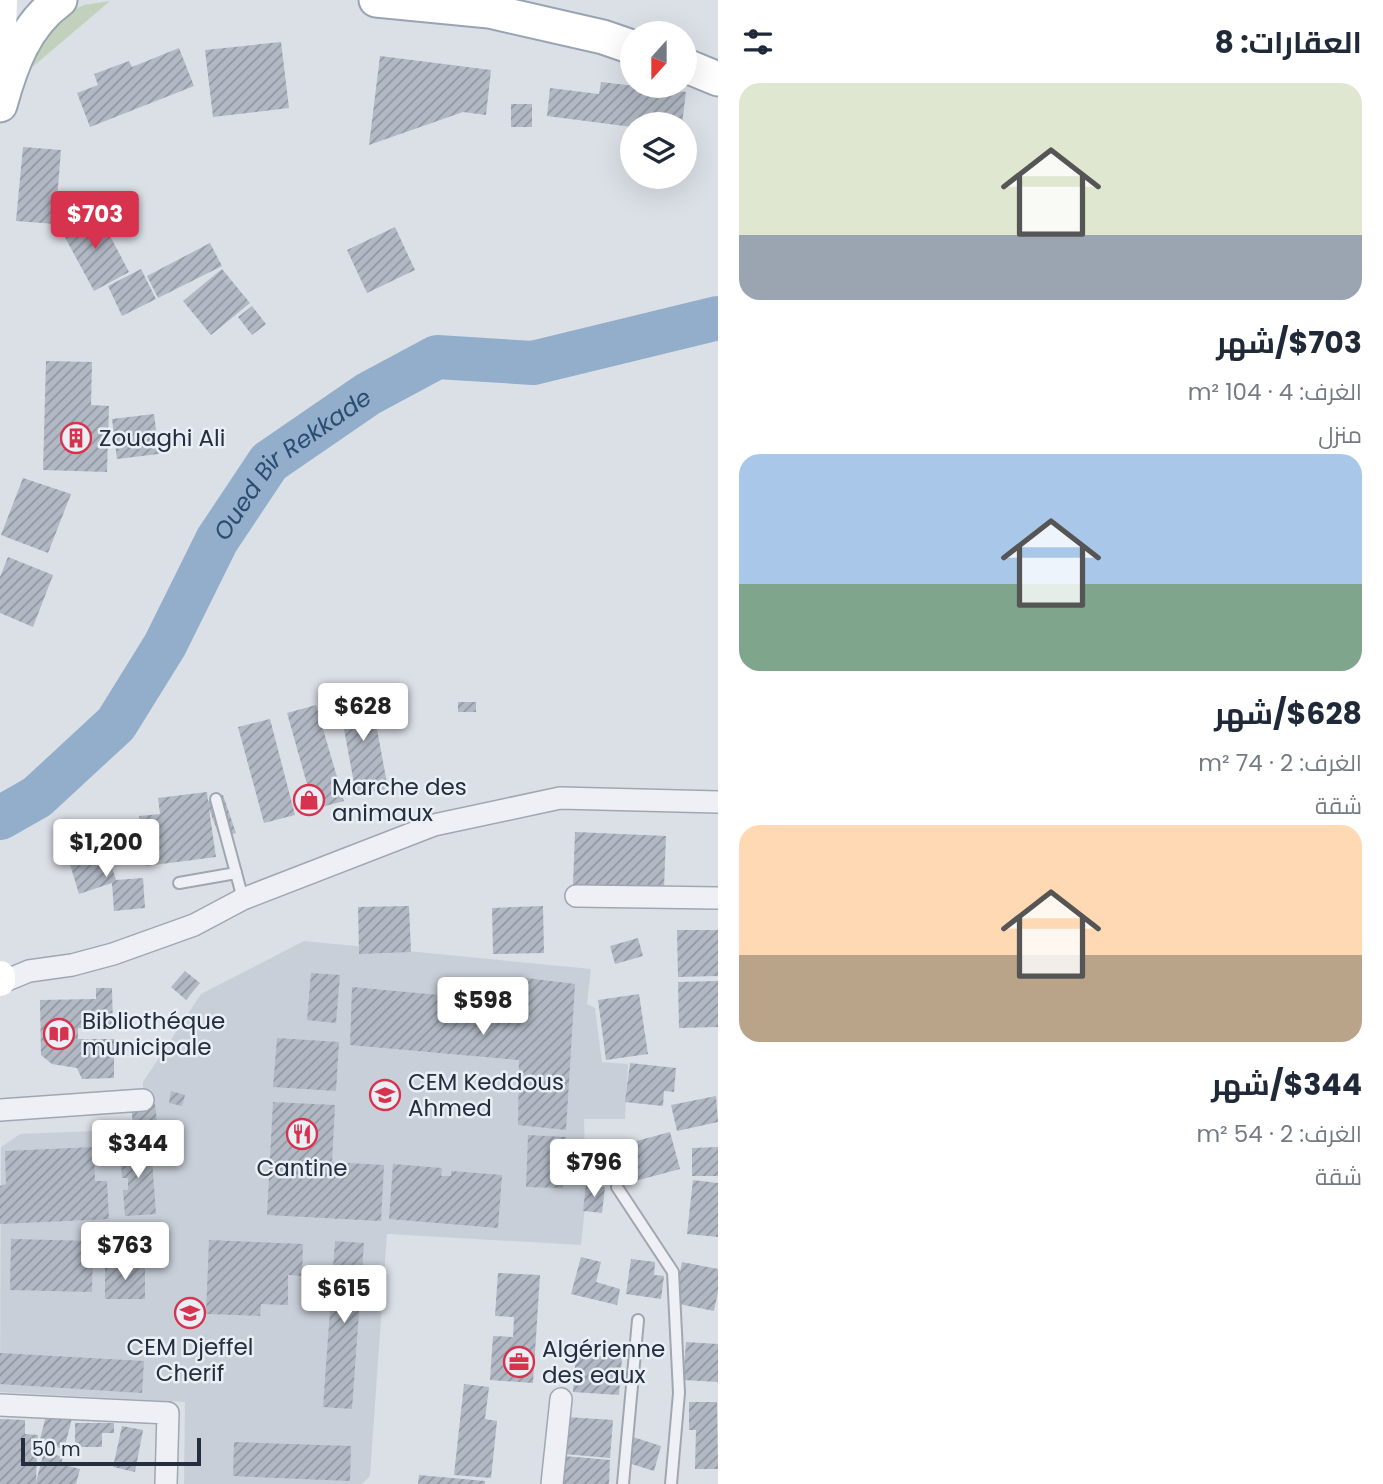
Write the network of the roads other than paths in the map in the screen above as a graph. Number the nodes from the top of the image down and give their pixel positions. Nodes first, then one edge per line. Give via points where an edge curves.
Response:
1 (2, 0) edge
2 (60, 0) edge
3 (376, 0) edge
4 (620, 43) edge
5 (0, 64) edge
6 (697, 70) edge
7 (718, 79) edge
8 (0, 105) edge
9 (216, 799) dead end
10 (718, 802) edge
11 (236, 873) junction
12 (179, 883) dead end
13 (576, 896) dead end
14 (718, 898) edge
15 (243, 899) junction
16 (0, 967) edge
17 (29, 971) junction
18 (0, 980) edge
19 (143, 1100) dead end
20 (0, 1110) edge
21 (617, 1187) dead end
22 (638, 1320) dead end
23 (561, 1399) dead end
24 (0, 1405) edge
25 (166, 1484) edge
26 (552, 1484) edge
27 (623, 1484) edge
28 (671, 1484) edge

1 - 5 street
2 - 8 main road via 44,11 30,30 9,71
3 - 4 main road via 489,11
6 - 7 main road
9 - 11 lane
10 - 15 street via 560,798 434,825
11 - 12 lane
11 - 15 lane
13 - 14 street
15 - 17 street via 194,925 113,954
16 - 17 street
17 - 18 street
19 - 20 street
21 - 28 lane via 673,1272 679,1392
22 - 27 lane
23 - 26 street
24 - 25 street via 168,1413

